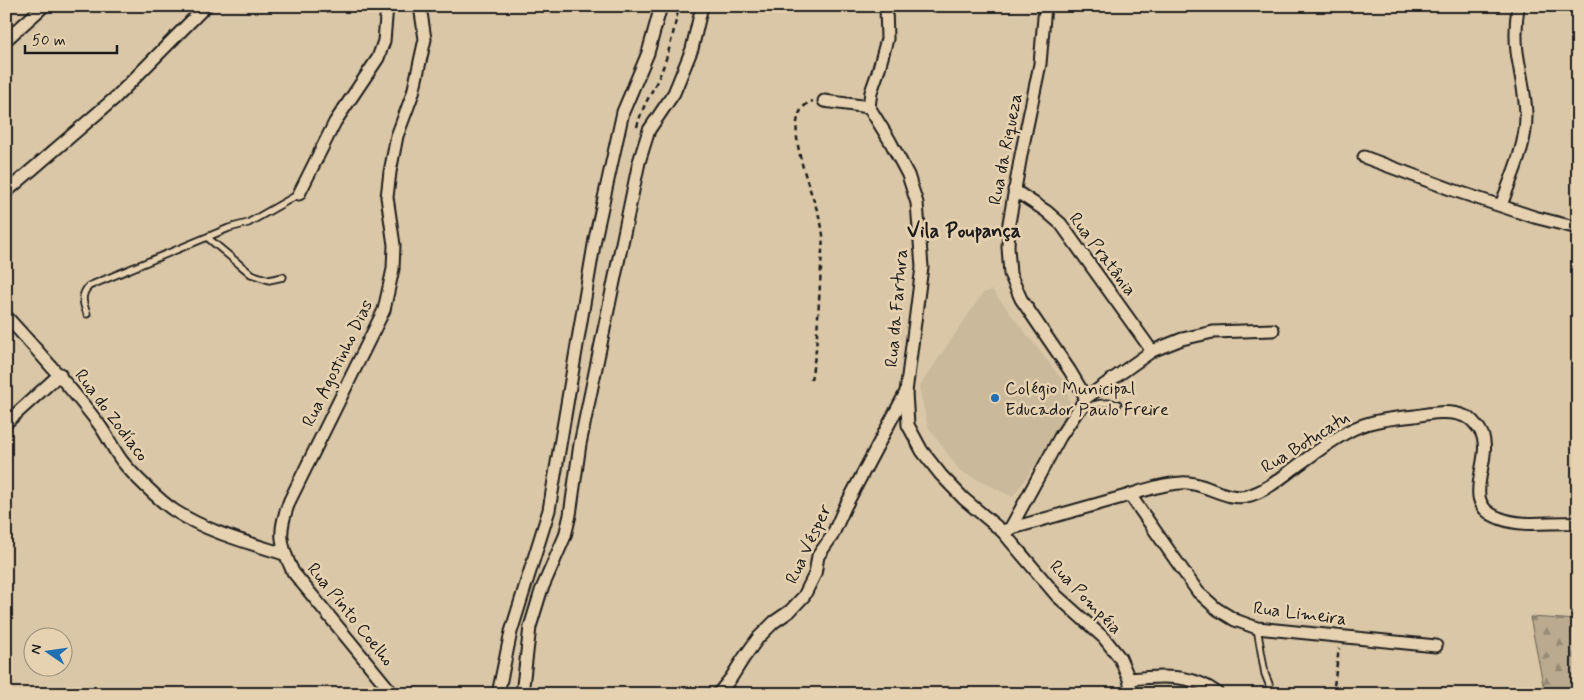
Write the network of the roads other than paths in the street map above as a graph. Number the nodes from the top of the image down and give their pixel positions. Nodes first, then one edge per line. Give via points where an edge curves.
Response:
1 (206, 6) edge
2 (387, 6) edge
3 (420, 6) edge
4 (661, 6) edge
5 (702, 6) edge
6 (886, 6) edge
7 (1045, 6) edge
8 (1518, 6) edge
9 (43, 7) edge
10 (6, 40) edge
11 (824, 100) road end
12 (869, 107) junction
13 (1364, 157) dead end
14 (1014, 190) junction
15 (6, 192) edge
16 (299, 194) joint
17 (1501, 205) junction
18 (1578, 228) edge
19 (208, 238) junction
20 (283, 277) dead end
21 (87, 314) dead end
22 (6, 316) edge
23 (1273, 330) dead end
24 (1152, 351) junction
25 (60, 374) junction
26 (906, 392) junction
27 (1086, 398) junction
28 (1118, 404) dead end
29 (1071, 421) junction
30 (6, 423) edge
31 (1130, 495) junction
32 (1578, 523) edge
33 (1006, 530) junction
34 (284, 554) junction
35 (1257, 628) junction
36 (1436, 646) dead end
37 (1129, 679) junction
38 (393, 694) edge
39 (498, 694) edge
40 (522, 694) edge
41 (718, 694) edge
42 (1132, 694) edge
43 (1218, 694) edge
44 (1270, 694) edge

1 - 15 street via 115,98
2 - 16 street via 384,41 378,58 335,122
3 - 34 street, Rua Agostinho Dias via 425,39 413,93 398,136 387,197 394,245 390,289 384,310 282,520
4 - 39 street via 648,53 623,112 595,239 549,510 510,632
5 - 40 street via 692,49 674,93 649,130 639,162 580,444 570,514 530,627
6 - 12 street via 887,39
7 - 14 street, Rua da Riqueza via 1040,64
8 - 17 street via 1517,50 1525,127 1517,162
9 - 10 street
11 - 12 street
12 - 26 street, Rua da Fartura via 908,175 917,204 922,267
13 - 17 street
14 - 24 street, Rua Pratânia via 1061,224
14 - 27 street, Rua da Riqueza via 1008,239 1010,274 1021,299
16 - 19 lane via 248,222
17 - 18 street
19 - 20 lane via 251,274 269,280
19 - 21 lane via 89,286 83,295
22 - 25 street, Rua do Zodíaco
23 - 24 street via 1214,332 1182,339
24 - 27 street
25 - 30 street
25 - 34 street, Rua do Zodíaco via 100,425 123,462 173,510 198,525
26 - 33 street, Rua da Fartura via 908,425 922,450 964,499
26 - 41 street, Rua Vésper via 832,536 818,556 815,574 804,596 758,638
27 - 29 street
28 - 29 lane via 1085,408
29 - 33 street
31 - 32 street, Rua Botucatu via 1184,482 1235,497 1247,496 1280,480 1354,428 1379,420 1447,413 1465,416 1479,427 1484,436 1478,492 1487,512 1518,523
31 - 33 street, Rua Botucatu
31 - 35 street, Rua Limeira via 1198,592 1235,620
33 - 37 street, Rua Pompéia via 1057,596 1104,638 1120,658
34 - 38 street, Rua Pinto Coelho via 298,578
35 - 36 street, Rua Limeira
35 - 44 lane
37 - 42 street, Rua Pompéia
37 - 43 street via 1160,676 1193,680

